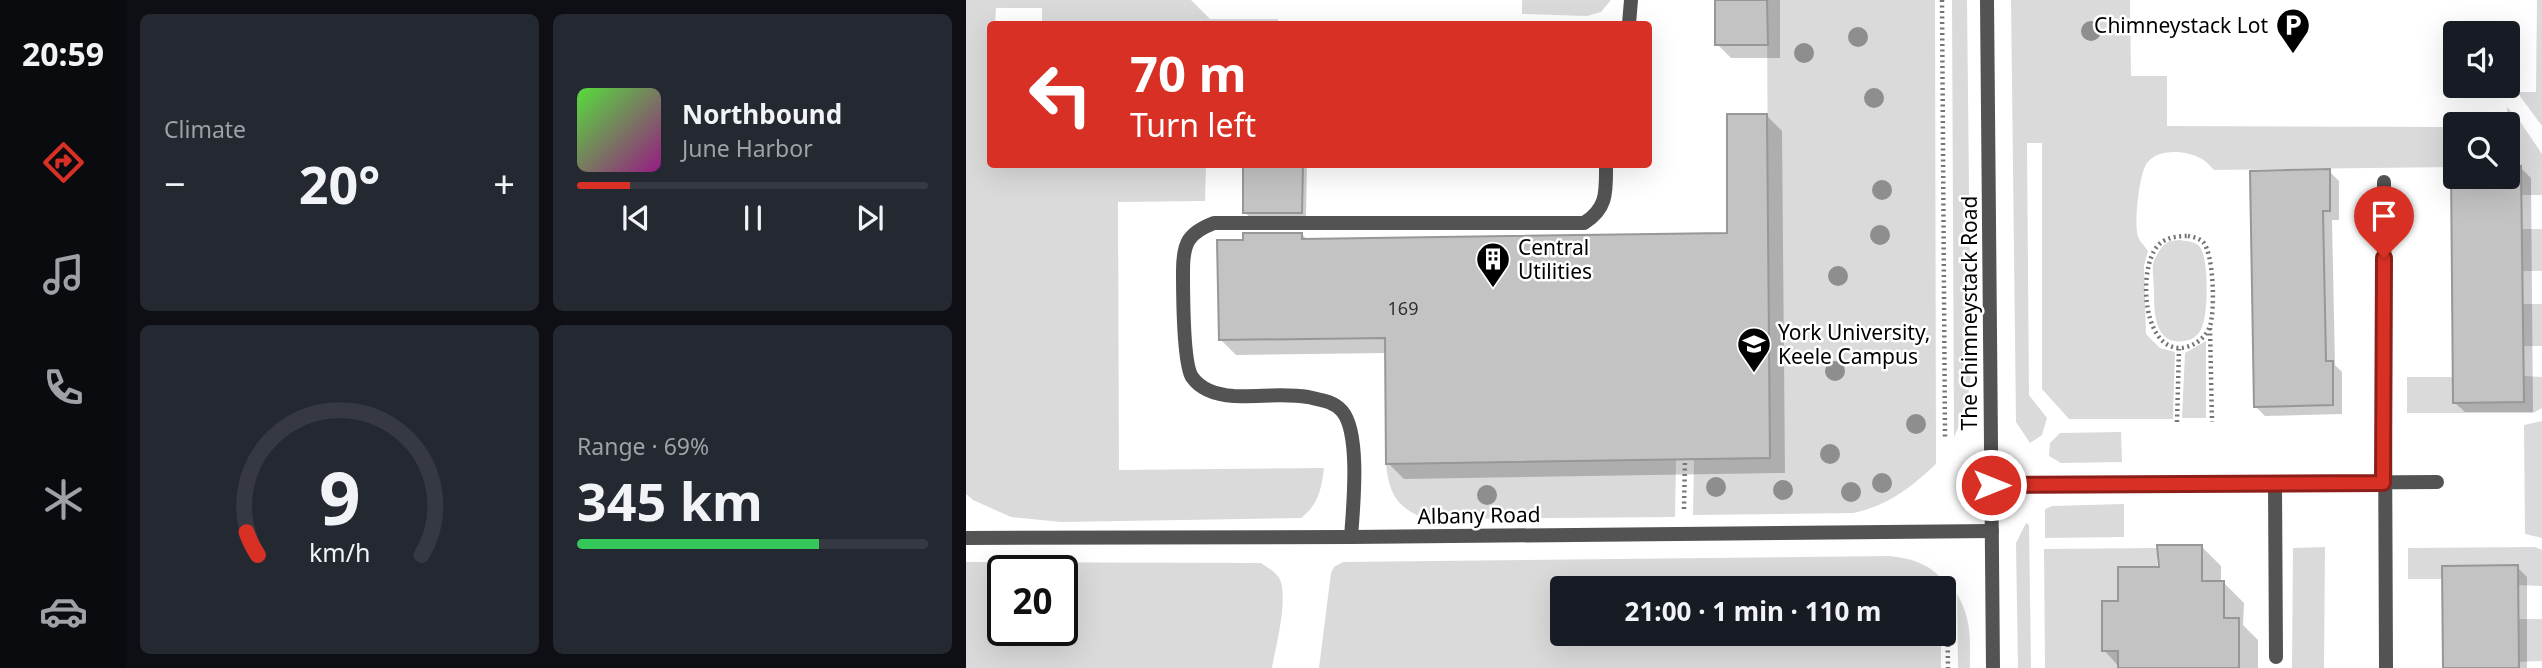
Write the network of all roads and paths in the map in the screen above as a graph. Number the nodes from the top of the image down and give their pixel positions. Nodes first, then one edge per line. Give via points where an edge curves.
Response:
1 (1631, 0) edge
2 (1942, 0) edge
3 (1987, 0) edge
4 (1629, 21) edge
5 (1606, 168) edge
6 (2384, 182) dead end
7 (2210, 327) junction
8 (2179, 349) junction
9 (2177, 422) dead end
10 (2212, 422) dead end
11 (1945, 439) dead end
12 (1685, 460) dead end
13 (2437, 482) dead end
14 (2383, 483) junction
15 (2275, 484) junction
16 (1991, 485) junction
17 (1992, 531) junction
18 (1684, 534) junction
19 (1351, 537) junction
20 (966, 538) edge
21 (1948, 646) edge
22 (2276, 657) dead end
23 (1948, 668) edge
24 (1993, 668) edge
25 (2386, 668) edge

1 - 4 street
2 - 11 path
3 - 16 street, The Chimneystack Road
5 - 19 street via 1604,201 1597,215 1584,223 1214,223 1196,230 1186,243 1183,270 1191,375 1217,394 1296,395 1329,401 1343,412 1354,466
6 - 14 street
7 - 8 path via 2201,340
7 - 8 path via 2208,250 2201,240 2188,236 2162,241 2147,265 2149,321 2155,335
7 - 10 path
8 - 9 path
12 - 18 path
13 - 14 street
14 - 15 street
14 - 25 street
15 - 16 street
15 - 22 street
16 - 17 street, The Chimneystack Road
17 - 18 street, Albany Road
17 - 24 street, The Chimneystack Road
18 - 19 street, Albany Road
19 - 20 street, Albany Road
21 - 23 path

